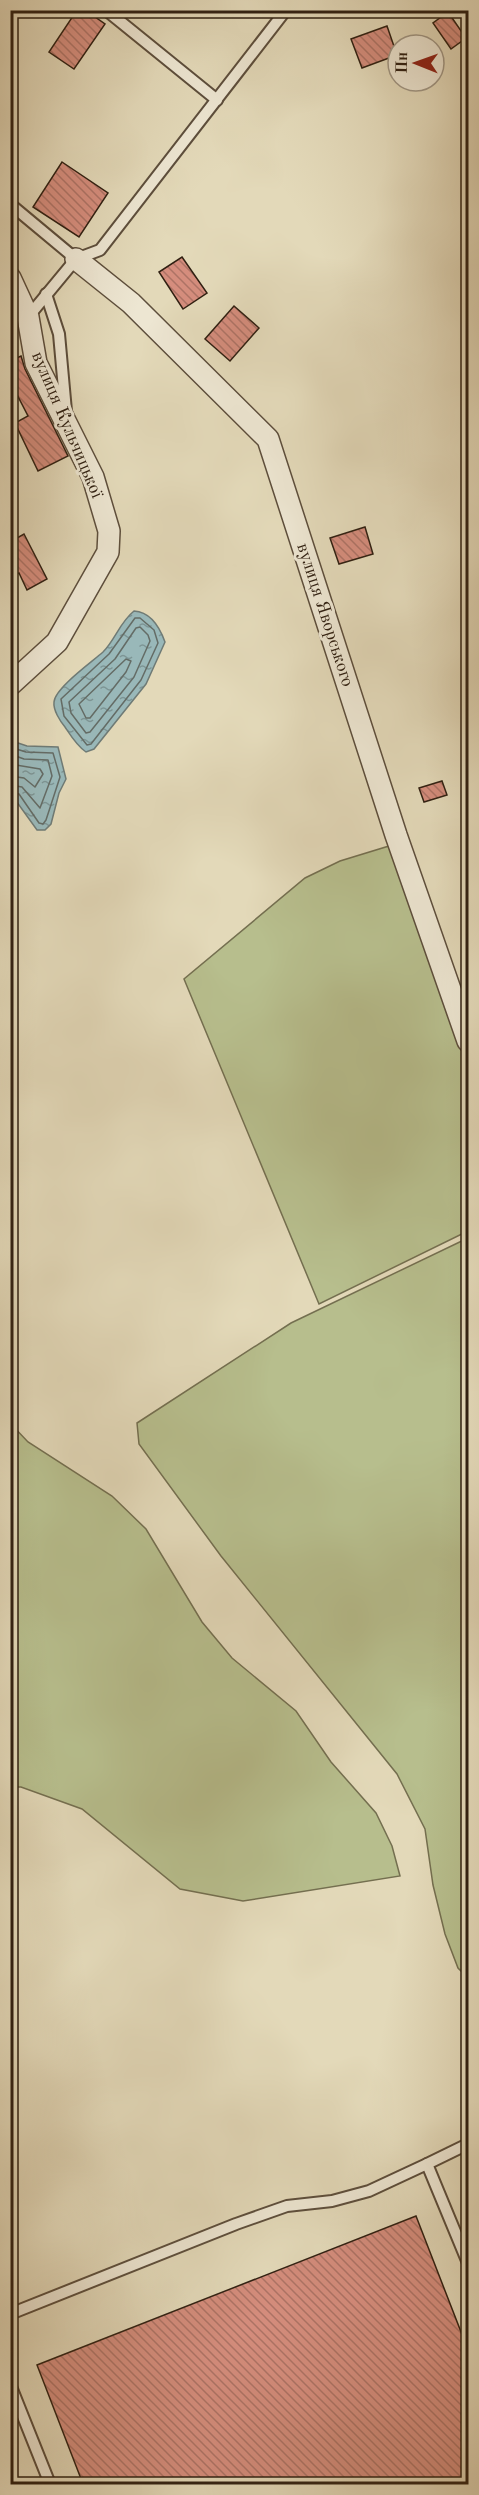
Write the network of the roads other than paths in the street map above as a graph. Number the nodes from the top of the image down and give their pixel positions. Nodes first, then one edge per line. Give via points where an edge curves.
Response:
1 (106, 10) edge
2 (286, 10) edge
3 (217, 100) junction
4 (10, 204) edge
5 (76, 259) junction
6 (10, 278) edge
7 (46, 294) junction
8 (28, 317) junction
9 (66, 423) junction
10 (10, 685) edge
11 (468, 1041) edge
12 (468, 2144) edge
13 (427, 2164) junction
14 (468, 2263) edge
15 (10, 2314) edge
16 (10, 2384) edge
17 (50, 2484) edge

1 - 3 lane
2 - 3 lane
3 - 5 lane via 100,250
4 - 5 lane
5 - 7 lane
5 - 11 street, вулиця Яворського via 131,303 268,439 392,824
6 - 8 street, вулиця Кульчицької
7 - 8 lane
7 - 9 lane via 59,334
8 - 9 street, вулиця Кульчицької via 36,363
9 - 10 street, вулиця Кульчицької via 93,477 109,531 108,552 57,642
12 - 13 lane
13 - 14 lane
13 - 15 lane via 369,2192 287,2206 236,2224
16 - 17 lane

